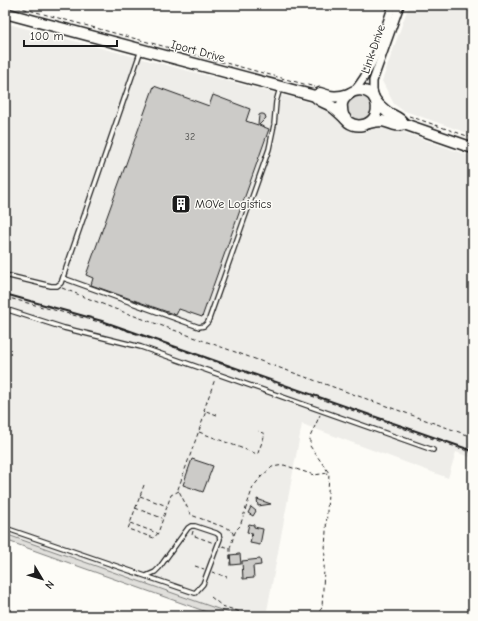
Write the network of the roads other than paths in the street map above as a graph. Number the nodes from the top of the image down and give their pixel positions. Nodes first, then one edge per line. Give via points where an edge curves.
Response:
1 (393, 5) edge
2 (400, 5) edge
3 (5, 13) edge
4 (141, 50) junction
5 (280, 87) junction
6 (317, 92) junction
7 (351, 93) junction
8 (376, 101) junction
9 (405, 119) junction
10 (346, 120) junction
11 (369, 123) junction
12 (473, 148) edge
13 (5, 275) edge
14 (63, 278) junction
15 (5, 310) edge
16 (433, 450) dead end
17 (5, 528) edge
18 (146, 576) junction

1 - 7 street, Link Drive via 369,69
2 - 8 street, Link Drive via 373,81
3 - 4 street, Iport Drive
4 - 5 street, Iport Drive
4 - 14 lane
5 - 6 street, Iport Drive
5 - 14 lane via 269,149 208,322 204,326 199,327
6 - 7 street, Iport Drive via 338,97
6 - 10 street, Iport Drive via 318,101 331,106
7 - 8 street via 366,91
7 - 10 street via 344,99 342,106
8 - 9 street via 390,114
8 - 11 street via 376,114
9 - 11 street via 399,126 382,121
9 - 12 street
10 - 11 street via 358,126
13 - 14 lane via 57,286
15 - 16 lane via 141,347
17 - 18 lane
18 - 18 lane via 159,568 191,526 219,535 220,539 203,584 195,592

